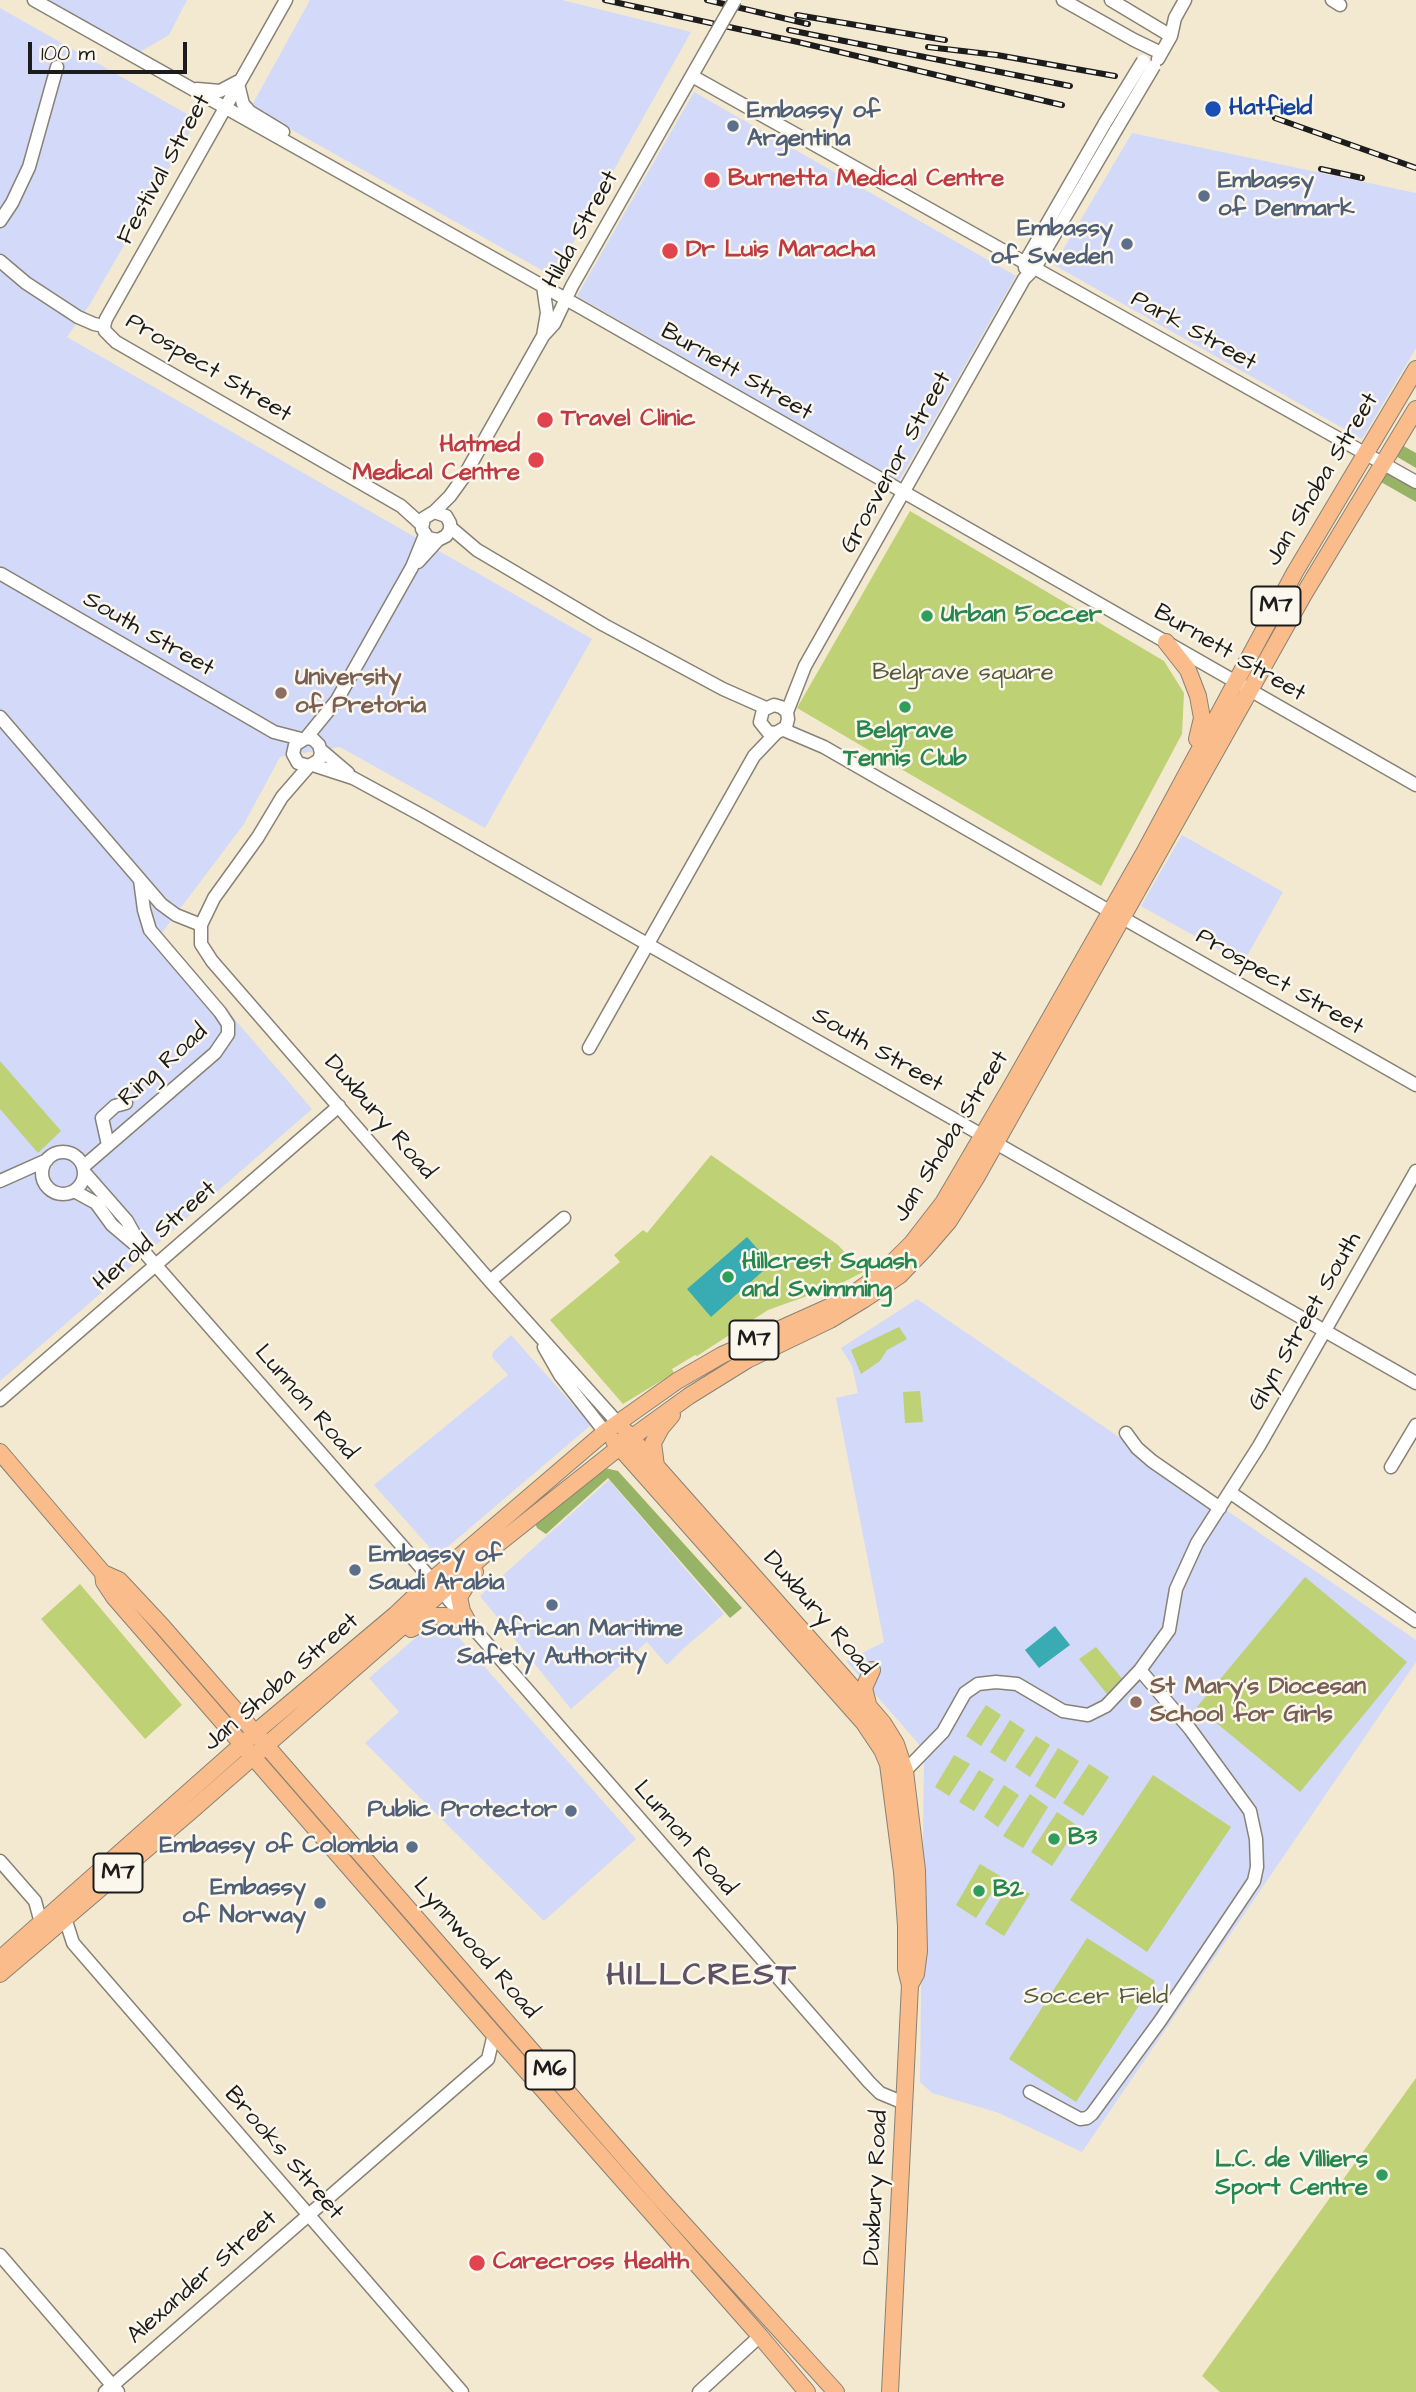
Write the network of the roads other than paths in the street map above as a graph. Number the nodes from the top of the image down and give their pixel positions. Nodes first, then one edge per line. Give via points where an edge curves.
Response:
1 (34, 0) edge
2 (277, 0) edge
3 (286, 0) edge
4 (735, 0) edge
5 (1063, 0) edge
6 (1111, 0) edge
7 (1185, 0) edge
8 (277, 16) junction
9 (1166, 33) junction
10 (1156, 51) junction
11 (57, 67) dead end
12 (692, 76) junction
13 (239, 82) junction
14 (187, 86) junction
15 (224, 108) junction
16 (329, 167) junction
17 (0, 221) edge
18 (0, 261) edge
19 (1030, 265) junction
20 (543, 286) junction
21 (565, 299) junction
22 (104, 326) junction
23 (543, 336) junction
24 (1416, 369) edge
25 (1416, 409) edge
26 (1365, 452) junction
27 (1383, 463) junction
28 (463, 478) junction
29 (1416, 482) edge
30 (904, 494) junction
31 (401, 506) junction
32 (432, 513) junction
33 (423, 530) junction
34 (445, 531) junction
35 (412, 567) junction
36 (1, 575) edge
37 (1166, 642) junction
38 (805, 666) junction
39 (1235, 681) junction
40 (723, 689) junction
41 (1250, 690) junction
42 (337, 700) junction
43 (770, 706) junction
44 (0, 717) edge
45 (761, 724) junction
46 (784, 724) junction
47 (274, 732) junction
48 (303, 738) junction
49 (320, 747) junction
50 (754, 756) junction
51 (294, 757) junction
52 (311, 765) junction
53 (1190, 765) junction
54 (353, 778) junction
55 (1416, 785) edge
56 (282, 797) junction
57 (140, 880) junction
58 (1116, 915) junction
59 (201, 925) junction
60 (648, 944) junction
61 (589, 1048) dead end
62 (1416, 1085) edge
63 (126, 1103) dead end
64 (339, 1106) junction
65 (990, 1139) junction
66 (108, 1145) junction
67 (47, 1160) junction
68 (84, 1169) junction
69 (1416, 1171) edge
70 (20, 1173) junction
71 (0, 1181) edge
72 (45, 1184) junction
73 (74, 1191) junction
74 (564, 1218) dead end
75 (145, 1253) junction
76 (157, 1266) junction
77 (490, 1281) junction
78 (1324, 1330) junction
79 (1416, 1383) edge
80 (689, 1396) junction
81 (0, 1400) edge
82 (1416, 1425) edge
83 (611, 1427) junction
84 (1126, 1433) dead end
85 (625, 1443) junction
86 (0, 1452) edge
87 (656, 1466) junction
88 (1391, 1467) dead end
89 (1231, 1493) junction
90 (1220, 1508) junction
91 (487, 1553) junction
92 (103, 1573) junction
93 (437, 1586) junction
94 (1416, 1621) edge
95 (468, 1622) junction
96 (387, 1640) junction
97 (800, 1650) junction
98 (872, 1670) dead end
99 (1140, 1670) junction
100 (846, 1680) junction
101 (869, 1707) junction
102 (873, 1734) junction
103 (262, 1739) junction
104 (248, 1752) junction
105 (905, 1772) junction
106 (0, 1861) edge
107 (36, 1902) junction
108 (62, 1912) junction
109 (44, 1928) junction
110 (73, 1943) junction
111 (0, 1959) edge
112 (0, 1974) edge
113 (910, 1985) junction
114 (494, 2034) junction
115 (514, 2057) junction
116 (488, 2059) junction
117 (1030, 2092) dead end
118 (904, 2103) junction
119 (309, 2215) junction
120 (0, 2255) edge
121 (750, 2298) junction
122 (760, 2336) junction
123 (112, 2390) edge
124 (462, 2392) edge
125 (699, 2392) edge
126 (807, 2392) edge
127 (836, 2392) edge
128 (890, 2392) edge

1 - 14 street, Burnett Street
2 - 8 street
3 - 8 street, Festival Street
4 - 12 street, Hilda Street, bridge
5 - 10 street
6 - 9 street
7 - 9 street, Grosvenor Street
8 - 13 street, Festival Street
9 - 10 street, Grosvenor Street
10 - 19 street, Grosvenor Street, bridge
11 - 17 street via 29,167
12 - 19 street, Park Street
12 - 21 street, Hilda Street
13 - 14 street via 220,91
13 - 15 street, Festival Street
13 - 16 street via 243,104 250,112 313,150
14 - 15 street, Burnett Street
15 - 16 street, Burnett Street
15 - 22 street, Festival Street
16 - 20 street, Burnett Street
18 - 22 street, Prospect Street via 84,321
19 - 26 street, Park Street
19 - 30 street, Grosvenor Street
20 - 21 street, Burnett Street
20 - 23 street via 547,313
21 - 23 street, Hilda Street
21 - 30 street, Burnett Street
22 - 31 street, Prospect Street via 116,342
23 - 28 street, Hilda Street
24 - 26 main road, Jan Shoba Street / M7
25 - 27 main road, M7
26 - 27 street, Park Street
26 - 39 main road, Jan Shoba Street / M7
27 - 29 street, Park Street
27 - 41 main road, Jan Shoba Street / M7
28 - 32 street, Hilda Street
28 - 34 street, Hilda Street
30 - 37 street, Burnett Street
30 - 38 street, Grosvenor Street
31 - 32 street, Prospect Street
31 - 33 street, Prospect Street
32 - 33 street via 424,518
32 - 34 street via 442,514
33 - 34 street via 431,540
33 - 35 street, Hilda Street
34 - 35 street, Hilda Street
34 - 40 street
35 - 42 street, Hilda Street
36 - 47 street, South Street
37 - 39 street, Burnett Street
37 - 53 main road via 1188,670 1200,702 1201,725
38 - 43 street, Grosvenor Street
38 - 46 street, Grosvenor Street
39 - 41 street, Burnett Street
39 - 53 main road, Jan Shoba Street / M7
40 - 43 street
40 - 45 street
41 - 55 street, Burnett Street
41 - 58 main road, Jan Shoba Street / M7
42 - 48 street, Hilda Street
42 - 49 street, Hilda Street
43 - 45 street via 761,714
43 - 46 street via 781,707
44 - 57 street
45 - 46 street via 768,732
45 - 50 street, Grosvenor Street
46 - 50 street, Grosvenor Street
46 - 58 street, Prospect Street
47 - 48 street, South Street
47 - 51 street, South Street
48 - 49 street via 313,739
48 - 51 street via 295,745
49 - 52 street via 319,760
49 - 54 street, South Street
50 - 60 street, Grosvenor Street
51 - 52 street via 301,765
51 - 56 street
52 - 54 street, South Street
52 - 56 street
53 - 58 main road, Jan Shoba Street / M7
54 - 60 street, South Street
56 - 59 street
57 - 59 street via 168,910
57 - 66 street, Ring Road via 150,930 220,1012 229,1029 215,1053
58 - 62 street, Prospect Street
58 - 65 main road, Jan Shoba Street / M7
59 - 64 street, Duxbury Road via 201,944 212,961
60 - 61 street, Grosvenor Street
60 - 65 street, South Street
63 - 66 street via 102,1118
64 - 76 street, Herold Street
64 - 77 street, Duxbury Road
65 - 78 street, South Street
65 - 80 main road, Jan Shoba Street / M7 via 949,1221 900,1275 830,1320 747,1360
65 - 83 main road, Jan Shoba Street / M7 via 932,1219 881,1274 830,1307 722,1355
66 - 68 street, Ring Road
67 - 68 street via 66,1153 76,1157
67 - 70 street
67 - 72 street via 42,1172
68 - 73 street via 82,1183
68 - 75 street, Lunnon Road via 127,1221
69 - 78 street, Glyn Street South
70 - 71 street
70 - 72 street
72 - 73 street via 58,1194
73 - 75 street, Lunnon Road via 96,1203 112,1225
74 - 77 street
75 - 76 street, Lunnon Road
76 - 81 street, Herold Street
76 - 93 street, Lunnon Road
77 - 83 street, Duxbury Road via 538,1335 559,1375
78 - 79 street, South Street
78 - 89 street, Glyn Street South
80 - 85 main road, Jan Shoba Street / M7
80 - 87 main road via 656,1436
82 - 88 street
83 - 85 main road, Duxbury Road
83 - 93 main road, Jan Shoba Street / M7
84 - 90 street via 1152,1461
85 - 87 main road, Duxbury Road
85 - 91 main road, Jan Shoba Street / M7
85 - 97 main road, Duxbury Road
86 - 92 main road, Lynnwood Road / M6
87 - 100 main road, Duxbury Road
89 - 90 street, Glyn Street South
89 - 94 street
90 - 99 street, Glyn Street South via 1181,1574 1167,1634
91 - 93 main road
91 - 95 main road via 459,1597
92 - 103 main road, Lynnwood Road / M6 via 127,1587
92 - 104 main road, Lynnwood Road / M6 via 114,1597
93 - 95 street, Lunnon Road
93 - 96 main road, Jan Shoba Street / M7
93 - 103 main road, Jan Shoba Street / M7 via 395,1615
95 - 96 main road via 435,1616
95 - 118 street, Lunnon Road via 874,2087
96 - 103 main road, Jan Shoba Street / M7
97 - 100 main road via 823,1670
97 - 102 main road, Duxbury Road
98 - 101 main road via 864,1688
99 - 105 street, Glyn Street South via 1106,1706 1088,1715 1063,1711 1017,1684 978,1684 965,1693 943,1732
99 - 117 street via 1250,1811 1256,1839 1254,1881 1092,2114 1080,2119
100 - 101 main road, Duxbury Road
100 - 102 main road via 847,1694
101 - 105 main road, Duxbury Road via 896,1744
102 - 113 main road, Duxbury Road via 890,1775
103 - 104 main road, Jan Shoba Street / M7
103 - 121 main road, Lynnwood Road / M6
104 - 108 main road, Jan Shoba Street / M7
104 - 114 main road, Lynnwood Road / M6
105 - 113 main road, Duxbury Road via 919,1930 918,1968
106 - 107 street
107 - 108 street
107 - 109 street
108 - 109 main road, Jan Shoba Street / M7
108 - 110 street, Brooks Street
109 - 110 street, Brooks Street
109 - 111 main road, Jan Shoba Street / M7
109 - 112 main road, Jan Shoba Street / M7
110 - 119 street, Brooks Street
113 - 118 main road, Duxbury Road
114 - 115 main road, Lynnwood Road / M6
114 - 116 street
115 - 116 street
115 - 122 main road, Lynnwood Road / M6
116 - 119 street, Alexander Street
118 - 128 main road, Duxbury Road
119 - 123 street, Alexander Street
119 - 124 street, Brooks Street
120 - 123 street
121 - 122 main road via 764,2327
121 - 127 main road, Lynnwood Road / M6
122 - 125 street
122 - 126 main road, Lynnwood Road / M6

